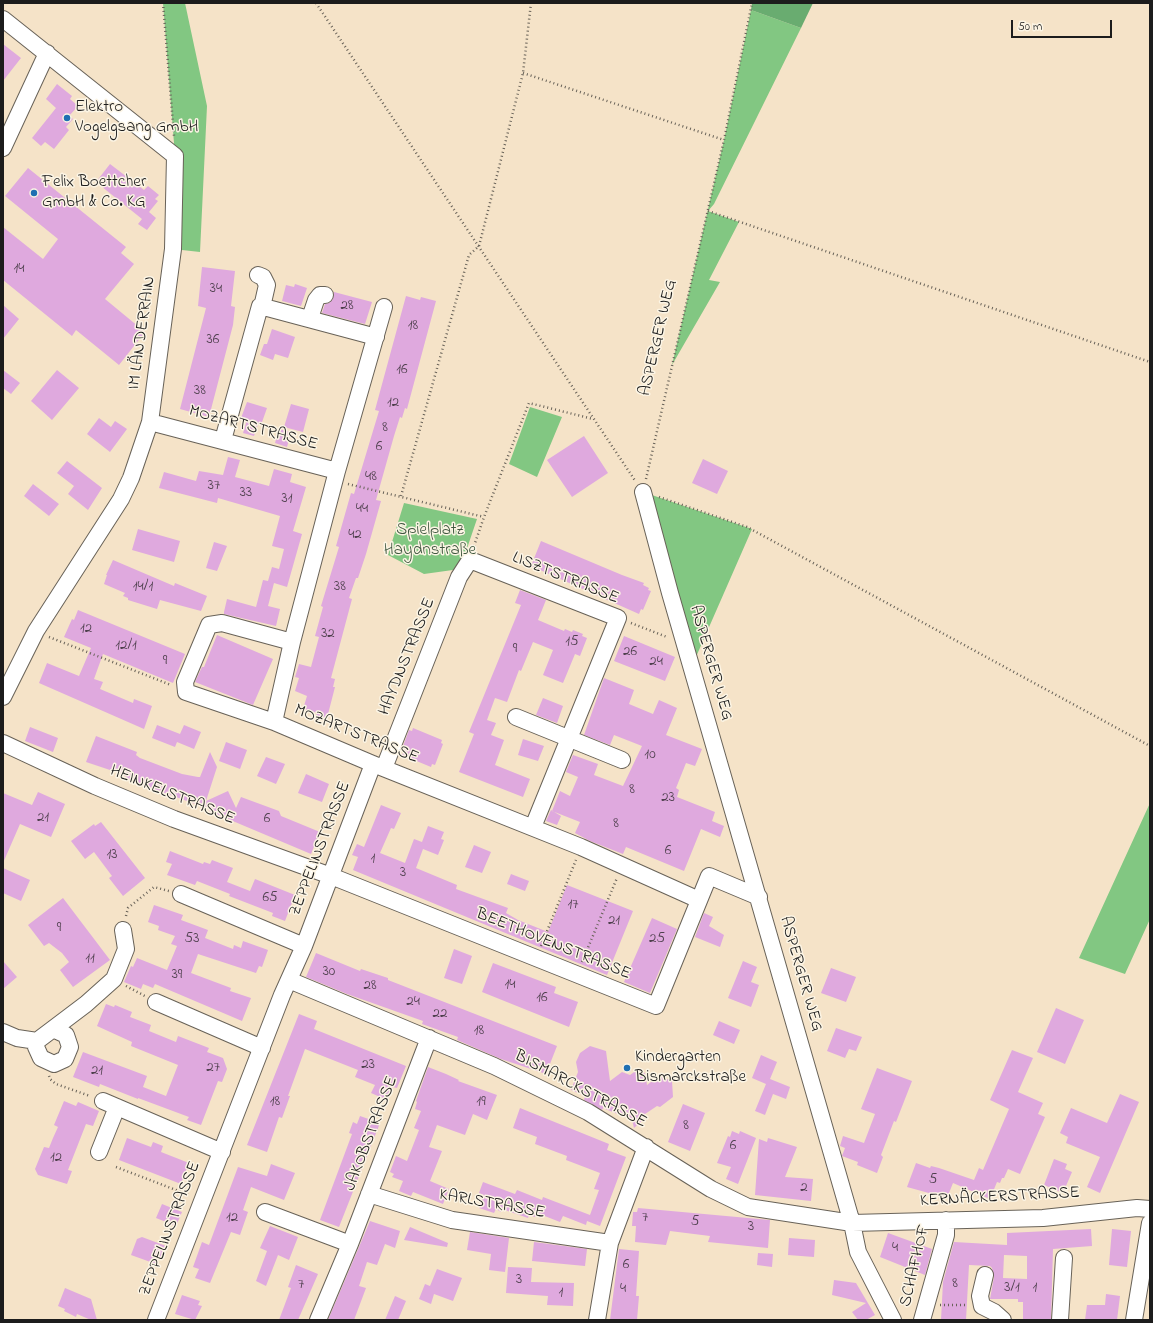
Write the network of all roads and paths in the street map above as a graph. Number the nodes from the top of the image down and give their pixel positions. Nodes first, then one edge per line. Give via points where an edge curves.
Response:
1 (163, 3) edge
2 (316, 3) edge
3 (531, 3) edge
4 (752, 3) edge
5 (3, 19) edge
6 (47, 53) junction
7 (523, 73) junction
8 (724, 140) junction
9 (3, 148) edge
10 (175, 156) junction
11 (708, 211) junction
12 (479, 246) junction
13 (258, 275) dead end
14 (325, 295) dead end
15 (262, 307) junction
16 (384, 307) dead end
17 (310, 318) junction
18 (376, 337) junction
19 (1150, 362) edge
20 (594, 419) junction
21 (150, 422) junction
22 (223, 440) junction
23 (336, 476) junction
24 (643, 492) junction
25 (401, 496) junction
26 (484, 517) junction
27 (470, 560) junction
28 (618, 618) junction
29 (36, 631) junction
30 (292, 642) junction
31 (685, 643) junction
32 (186, 692) junction
33 (3, 697) edge
34 (516, 717) dead end
35 (274, 722) junction
36 (568, 738) junction
37 (3, 743) edge
38 (1150, 746) edge
39 (622, 760) dead end
40 (378, 766) junction
41 (532, 827) junction
42 (582, 847) junction
43 (622, 864) junction
44 (331, 876) junction
45 (181, 894) joint
46 (759, 897) junction
47 (699, 900) junction
48 (123, 930) joint
49 (304, 946) junction
50 (536, 959) junction
51 (576, 975) junction
52 (114, 979) junction
53 (289, 980) junction
54 (156, 1002) joint
55 (53, 1029) junction
56 (3, 1032) edge
57 (429, 1038) junction
58 (37, 1041) junction
59 (262, 1048) junction
60 (50, 1062) junction
61 (110, 1104) junction
62 (646, 1147) junction
63 (99, 1152) dead end
64 (222, 1152) junction
65 (116, 1167) dead end
66 (370, 1194) junction
67 (203, 1200) junction
68 (1150, 1209) edge
69 (265, 1212) dead end
70 (946, 1220) junction
71 (852, 1223) junction
72 (1150, 1223) edge
73 (350, 1244) junction
74 (610, 1244) junction
75 (1064, 1258) dead end
76 (985, 1275) dead end
77 (927, 1304) junction
78 (993, 1313) edge
79 (156, 1320) edge
80 (318, 1320) edge
81 (597, 1320) edge
82 (892, 1320) edge
83 (922, 1320) edge
84 (1060, 1320) edge
85 (1134, 1320) edge

1 - 10 path
2 - 12 path
3 - 7 path
4 - 8 path, ASPERGER WEG
5 - 6 street
6 - 9 street
6 - 10 street
7 - 8 path
7 - 12 path
8 - 11 path, ASPERGER WEG
10 - 21 street, IM LÄNDERRAIN via 173,249
11 - 19 path
11 - 24 path, ASPERGER WEG
12 - 20 path
12 - 25 path via 469,255
13 - 15 street via 263,277 267,285
14 - 17 street via 320,295 316,300
15 - 17 street
15 - 22 street via 260,306
16 - 18 street
17 - 18 street
18 - 23 street
20 - 24 path
20 - 26 path via 529,403
21 - 22 street, MOZARTSTRASSE
21 - 29 street, IM LÄNDERRAIN via 121,499
22 - 23 street, MOZARTSTRASSE
23 - 25 path
23 - 30 street, MOZARTSTRASSE
24 - 31 street, ASPERGER WEG
24 - 38 path via 747,527
25 - 26 path
26 - 27 path
27 - 28 street, LISZTSTRASSE
27 - 40 street, HAYDNSTRASSE via 459,577
28 - 31 path
28 - 36 street, LISZTSTRASSE
29 - 32 path
29 - 33 street, IM LÄNDERRAIN
30 - 32 street via 222,623 209,625 185,682
30 - 35 street, MOZARTSTRASSE
31 - 46 street, ASPERGER WEG
32 - 35 street
34 - 36 street
35 - 40 street, MOZARTSTRASSE
36 - 39 street
36 - 41 street, LISZTSTRASSE
37 - 44 street, HEINKELSTRASSE via 174,819
40 - 41 street, MOZARTSTRASSE
40 - 44 street, ZEPPELINSTRASSE
41 - 42 street, MOZARTSTRASSE
42 - 43 street, MOZARTSTRASSE
42 - 50 path
43 - 47 street, MOZARTSTRASSE
43 - 51 path
44 - 49 street, ZEPPELINSTRASSE
44 - 50 street, BEETHOVENSTRASSE
45 - 48 path via 154,887 128,908
45 - 49 street, ZEPPELINSTRASSE
46 - 47 street via 709,876
46 - 71 street, ASPERGER WEG
47 - 51 street, BEETHOVENSTRASSE via 656,1006
48 - 52 street via 126,949
49 - 53 street, ZEPPELINSTRASSE
50 - 51 street, BEETHOVENSTRASSE
52 - 54 path
52 - 55 street
53 - 57 street, BISMARCKSTRASSE
53 - 59 street, ZEPPELINSTRASSE
54 - 59 street
55 - 58 street
55 - 60 street via 66,1035 70,1047 65,1059 54,1064
56 - 58 street via 17,1038
57 - 62 street, BISMARCKSTRASSE via 494,1066 588,1112
57 - 66 street, JAKOBSTRASSE
58 - 60 street via 36,1047 41,1058
59 - 64 street, ZEPPELINSTRASSE
60 - 61 path via 48,1072 50,1079 56,1084
61 - 63 street
61 - 64 street, ZEPPELINSTRASSE
62 - 71 street, BISMARCKSTRASSE via 710,1189 748,1207
62 - 74 street
64 - 67 street, ZEPPELINSTRASSE
65 - 67 path
66 - 73 street, JAKOBSTRASSE
66 - 74 street, KARLSTRASSE via 452,1220
67 - 79 street, ZEPPELINSTRASSE
68 - 70 street, KERNÄCKERSTRASSE via 1137,1208 1043,1218
69 - 73 street
70 - 71 street, KERNÄCKERSTRASSE
70 - 77 street, SCHAFHOF via 946,1235
71 - 82 street, ASPERGER WEG via 858,1252
72 - 85 street
73 - 80 street, JAKOBSTRASSE
74 - 81 street
75 - 84 street
76 - 78 street via 980,1296
77 - 78 path
77 - 83 street, SCHAFHOF

